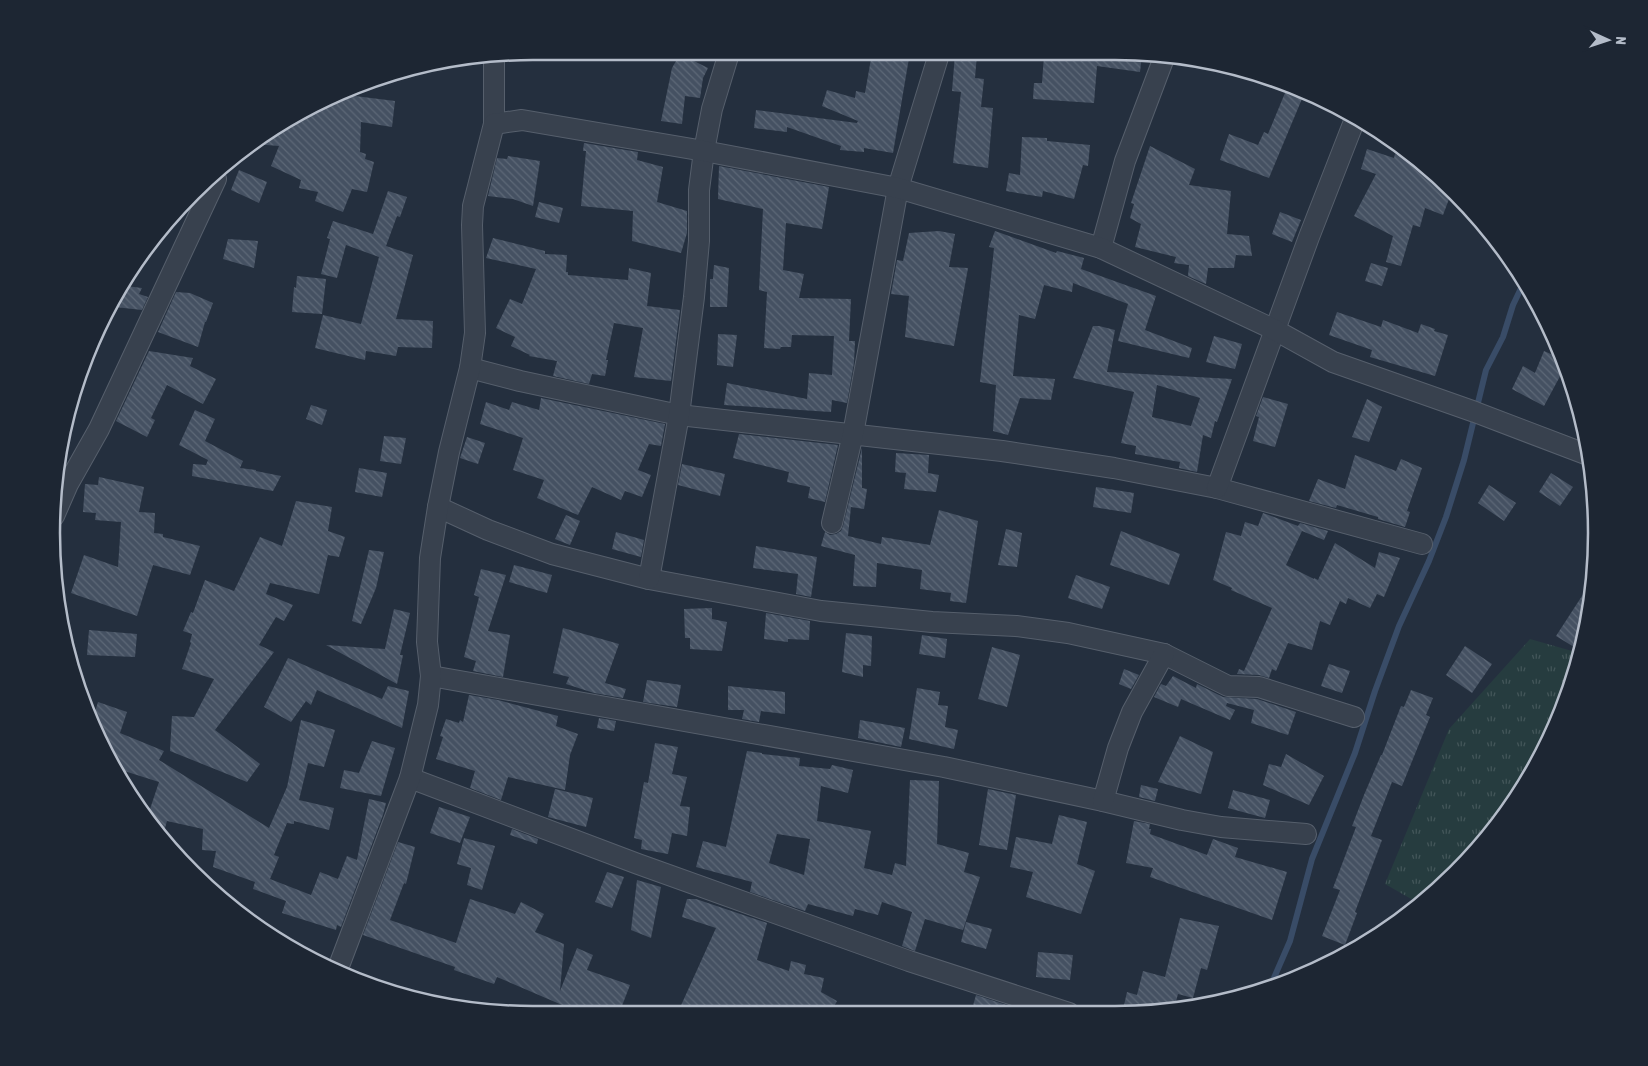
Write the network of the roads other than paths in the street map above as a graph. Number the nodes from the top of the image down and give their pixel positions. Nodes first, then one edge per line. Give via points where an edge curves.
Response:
1 (727, 60) edge
2 (937, 60) edge
3 (494, 62) edge
4 (1162, 63) edge
5 (494, 124) junction
6 (1353, 124) edge
7 (704, 151) junction
8 (213, 185) edge
9 (898, 188) junction
10 (1101, 248) junction
11 (1275, 330) junction
12 (470, 368) junction
13 (679, 415) junction
14 (852, 434) junction
15 (1581, 451) edge
16 (1216, 488) junction
17 (61, 499) edge
18 (438, 507) junction
19 (832, 523) dead end
20 (1422, 544) dead end
21 (649, 579) junction
22 (1164, 654) junction
23 (432, 676) junction
24 (1354, 717) dead end
25 (410, 778) junction
26 (1103, 800) junction
27 (1306, 834) dead end
28 (340, 964) edge
29 (1047, 1006) edge

1 - 7 street
2 - 9 street
3 - 5 street
4 - 10 street via 1125,161
5 - 7 street via 522,120
5 - 12 street via 473,206 475,333
6 - 11 street
7 - 9 street
7 - 13 street via 694,297
8 - 17 street via 99,428
9 - 10 street
9 - 14 street
10 - 11 street
11 - 15 street via 1333,362
11 - 16 street
12 - 13 street
12 - 18 street via 448,452
13 - 14 street
13 - 21 street
14 - 16 street via 1002,451
14 - 19 street
16 - 20 street
18 - 21 street via 552,554
18 - 23 street via 430,558 428,604 427,642
21 - 22 street via 821,611 1068,633
22 - 24 street via 1228,686 1259,687
22 - 26 street via 1132,712
23 - 25 street
23 - 26 street via 944,767
25 - 28 street
25 - 29 street via 704,888
26 - 27 street via 1211,825

